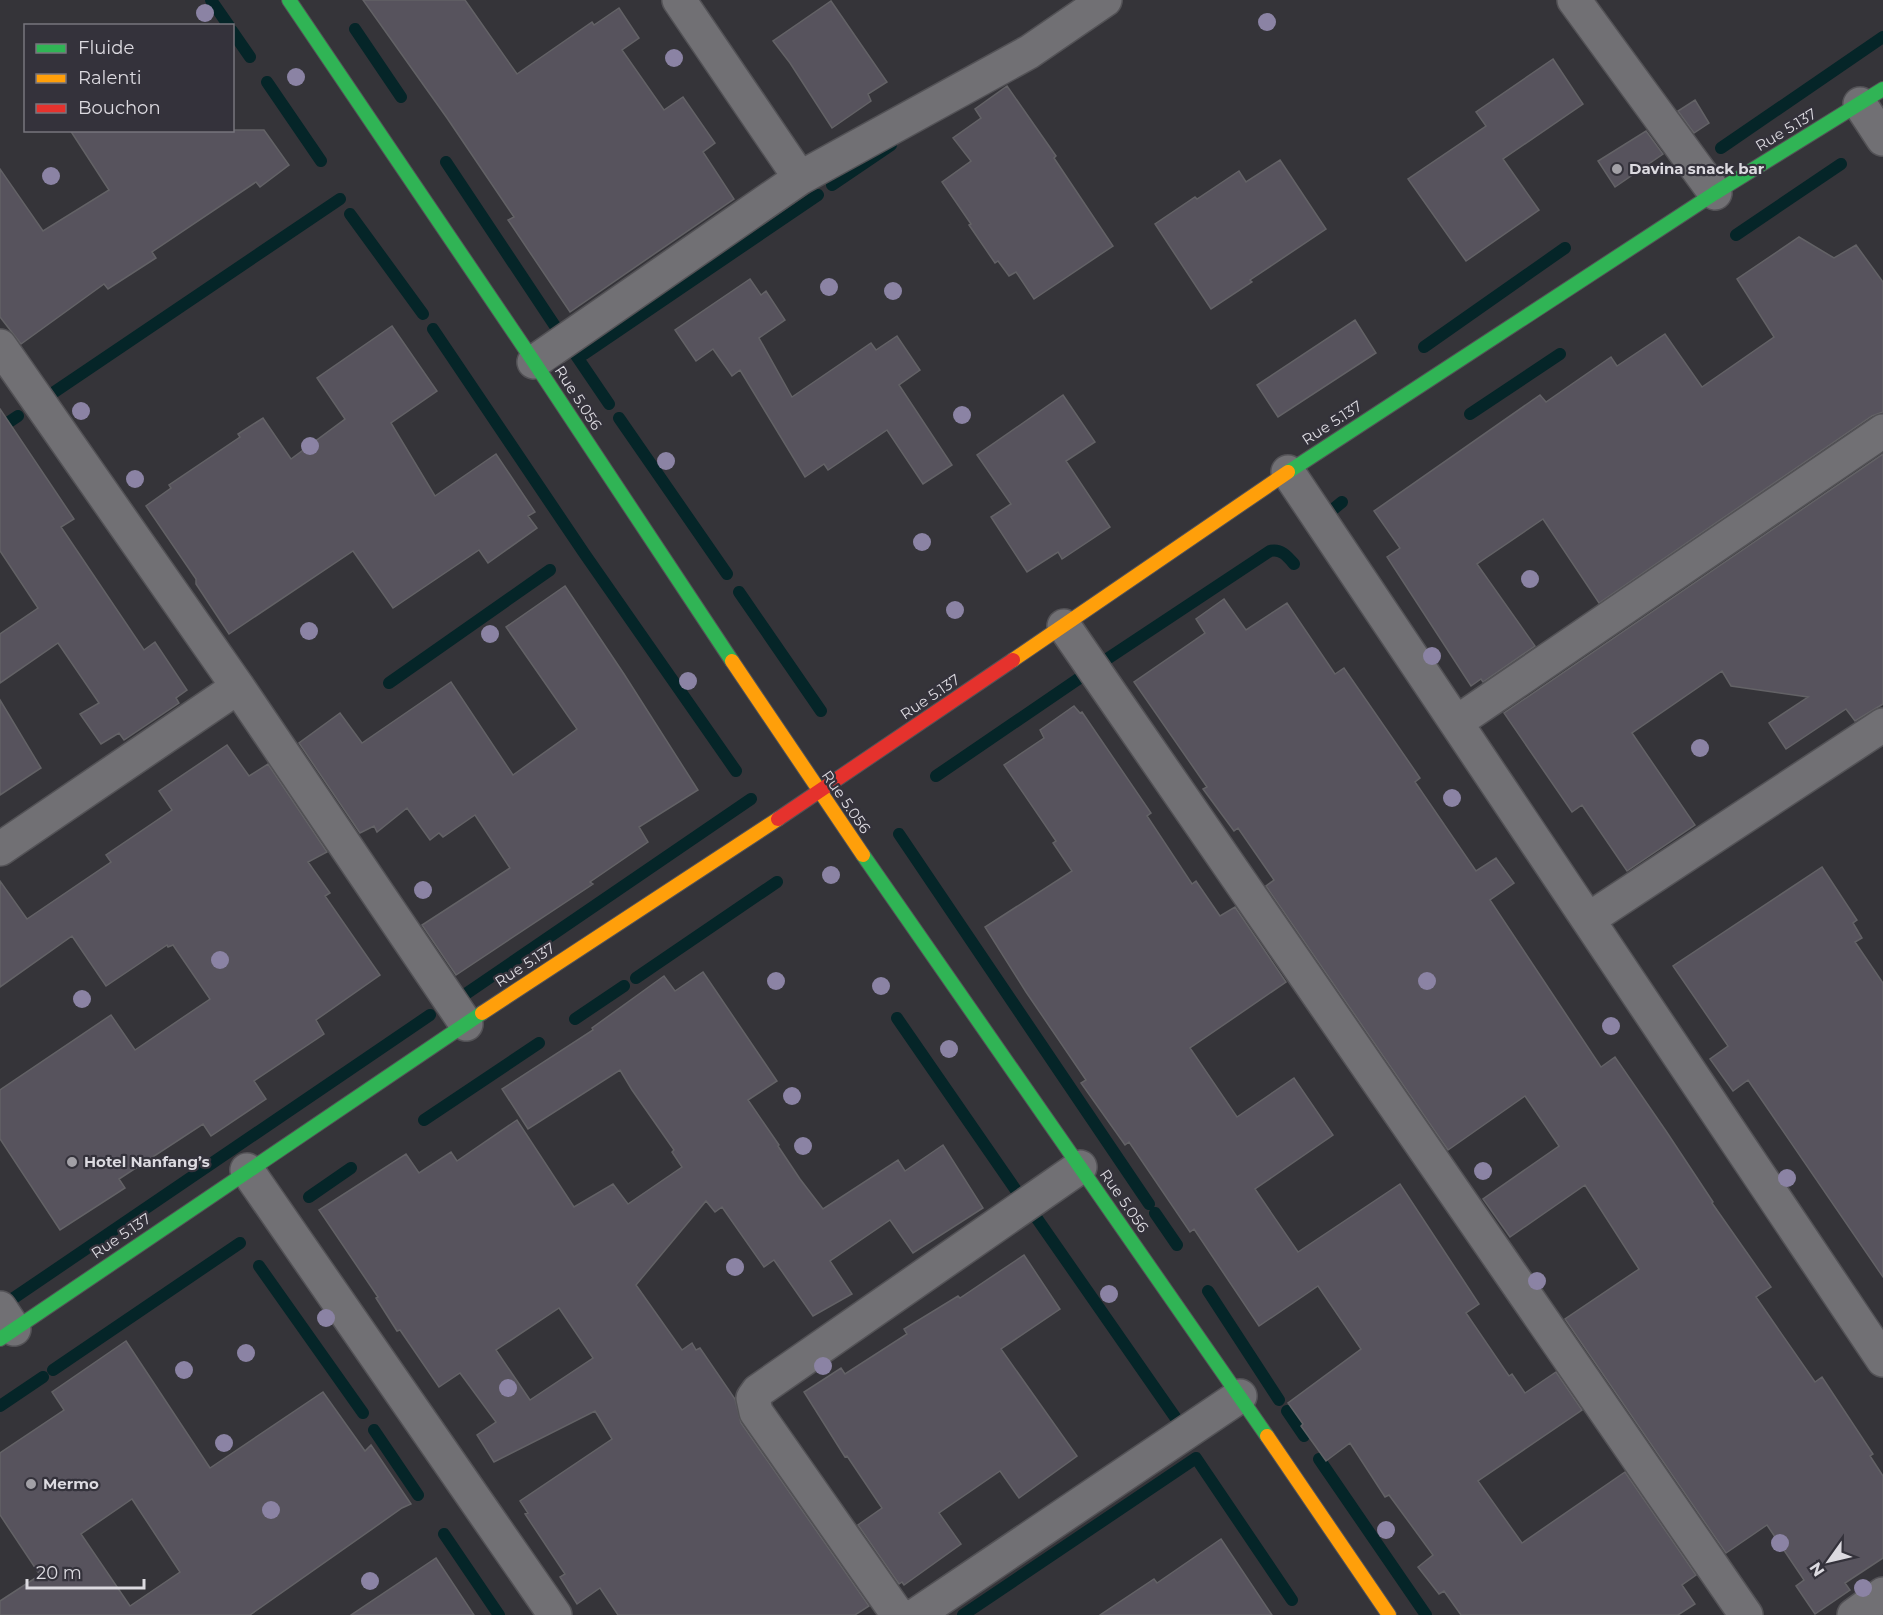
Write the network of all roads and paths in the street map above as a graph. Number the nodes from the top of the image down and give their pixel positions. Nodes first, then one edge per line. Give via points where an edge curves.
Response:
1 (289, 0) edge
2 (679, 0) edge
3 (1105, 0) edge
4 (1574, 0) edge
5 (1871, 96) edge
6 (1883, 139) edge
7 (800, 178) junction
8 (1715, 193) junction
9 (0, 346) edge
10 (534, 362) junction
11 (1883, 431) edge
12 (1288, 472) junction
13 (1064, 626) junction
14 (238, 687) junction
15 (1457, 722) junction
16 (1883, 725) edge
17 (819, 792) junction
18 (0, 849) edge
19 (1589, 919) junction
20 (465, 1023) junction
21 (1080, 1167) junction
22 (247, 1170) junction
23 (5, 1325) edge
24 (1883, 1360) edge
25 (1240, 1396) junction
26 (1883, 1594) edge
27 (555, 1615) edge
28 (898, 1615) edge
29 (916, 1615) edge
30 (1389, 1615) edge
31 (1746, 1615) edge
32 (1854, 1615) edge

1 - 10 street, Rue 5.056
2 - 7 street
3 - 7 street via 1029,51
4 - 8 street
5 - 6 street
5 - 8 street, Rue 5.137
7 - 10 street
8 - 12 street, Rue 5.137
9 - 14 street
10 - 17 street, Rue 5.056
11 - 15 street
12 - 13 street, Rue 5.137
12 - 15 street
13 - 17 street, Rue 5.137
13 - 31 street
14 - 18 street
14 - 20 street
15 - 19 street
16 - 19 street
17 - 20 street, Rue 5.137
17 - 21 street, Rue 5.056
19 - 24 street
20 - 22 street, Rue 5.137
21 - 25 street, Rue 5.056
21 - 28 street via 758,1390 753,1398 756,1412
22 - 23 street, Rue 5.137
22 - 27 street
25 - 29 street
25 - 30 street, Rue 5.056
26 - 32 street

